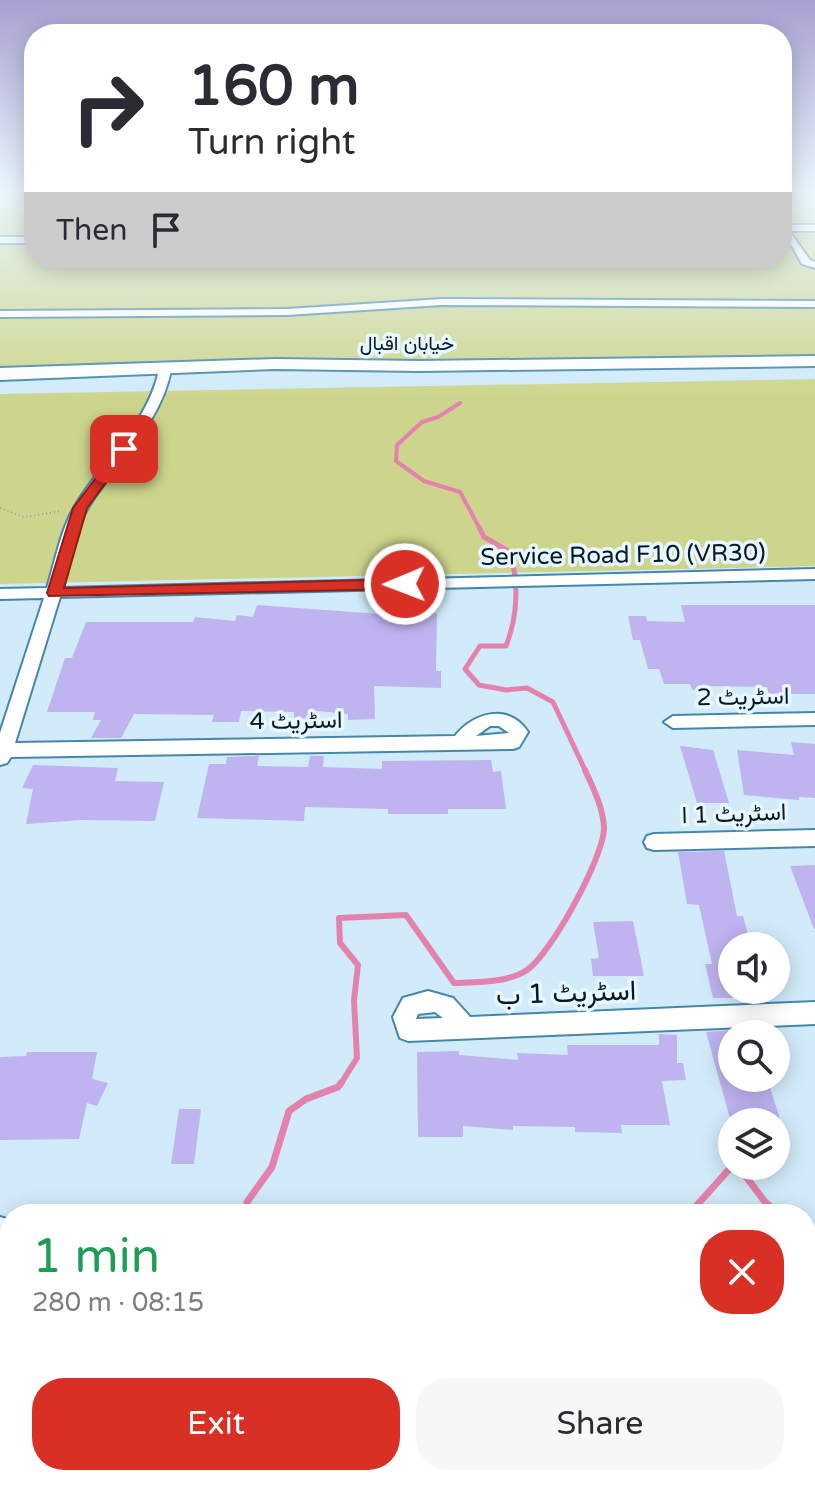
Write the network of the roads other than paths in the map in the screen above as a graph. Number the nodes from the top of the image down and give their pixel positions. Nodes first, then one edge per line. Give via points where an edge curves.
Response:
1 (815, 304) edge
2 (0, 314) edge
3 (815, 361) edge
4 (0, 374) edge
5 (815, 375) edge
6 (164, 377) junction
7 (0, 388) edge
8 (815, 574) edge
9 (54, 593) junction
10 (0, 594) edge
11 (815, 719) edge
12 (673, 722) dead end
13 (462, 740) dead end
14 (2, 753) edge
15 (815, 838) edge
16 (654, 842) dead end
17 (815, 1013) edge
18 (461, 1023) dead end

1 - 2 street via 442,302 287,312
3 - 6 main road, خیابان اقبال via 275,364
4 - 6 main road, خیابان اقبال
5 - 6 main road, خیابان اقبال
6 - 7 main road, خیابان اقبال
6 - 9 street via 139,429 80,508
8 - 9 street, Service Road F10 (VR30)
9 - 10 street, Service Road F10 (VR30)
9 - 14 street
11 - 12 street, اسٹریٹ 2
13 - 14 street, اسٹریٹ 4 via 487,719 519,732 513,742
15 - 16 street, اسٹریٹ 1 ا
17 - 18 street, اسٹریٹ 1 ب via 408,1030 404,1017 411,1005 438,1000 451,1007

